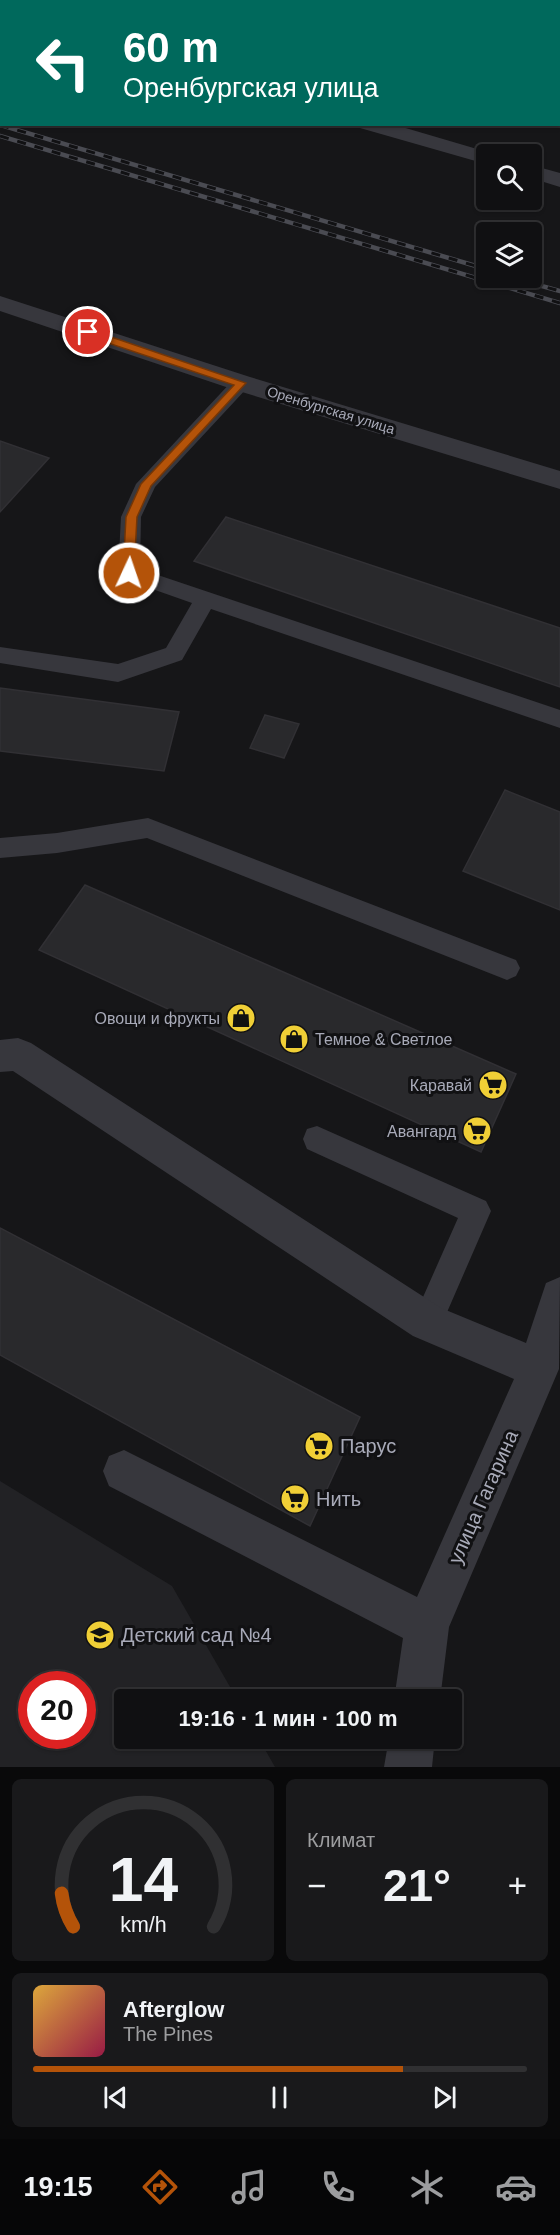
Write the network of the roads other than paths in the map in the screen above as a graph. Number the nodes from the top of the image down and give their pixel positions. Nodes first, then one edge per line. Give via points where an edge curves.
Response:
1 (374, 126) edge
2 (476, 155) edge
3 (542, 174) edge
4 (560, 180) edge
5 (0, 303) edge
6 (241, 383) junction
7 (560, 480) edge
8 (205, 600) junction
9 (0, 655) edge
10 (560, 719) edge
11 (0, 848) edge
12 (507, 968) dead end
13 (0, 1056) edge
14 (317, 1139) dead end
15 (560, 1297) edge
16 (427, 1322) junction
17 (539, 1369) junction
18 (124, 1471) dead end
19 (427, 1626) junction
20 (418, 1689) edge
21 (410, 1749) edge
22 (408, 1767) edge

1 - 2 street
3 - 4 street
5 - 6 street, Оренбургская улица
6 - 7 street, Оренбургская улица
6 - 8 lane via 146,484 131,517 129,573
8 - 9 lane via 174,654 118,673
8 - 10 lane
11 - 12 lane via 148,828
13 - 16 street via 18,1054
14 - 16 lane via 476,1211
15 - 17 street, улица Гагарина
16 - 17 street
17 - 19 street, улица Гагарина
18 - 19 street
19 - 20 street, улица Гагарина
21 - 22 street

